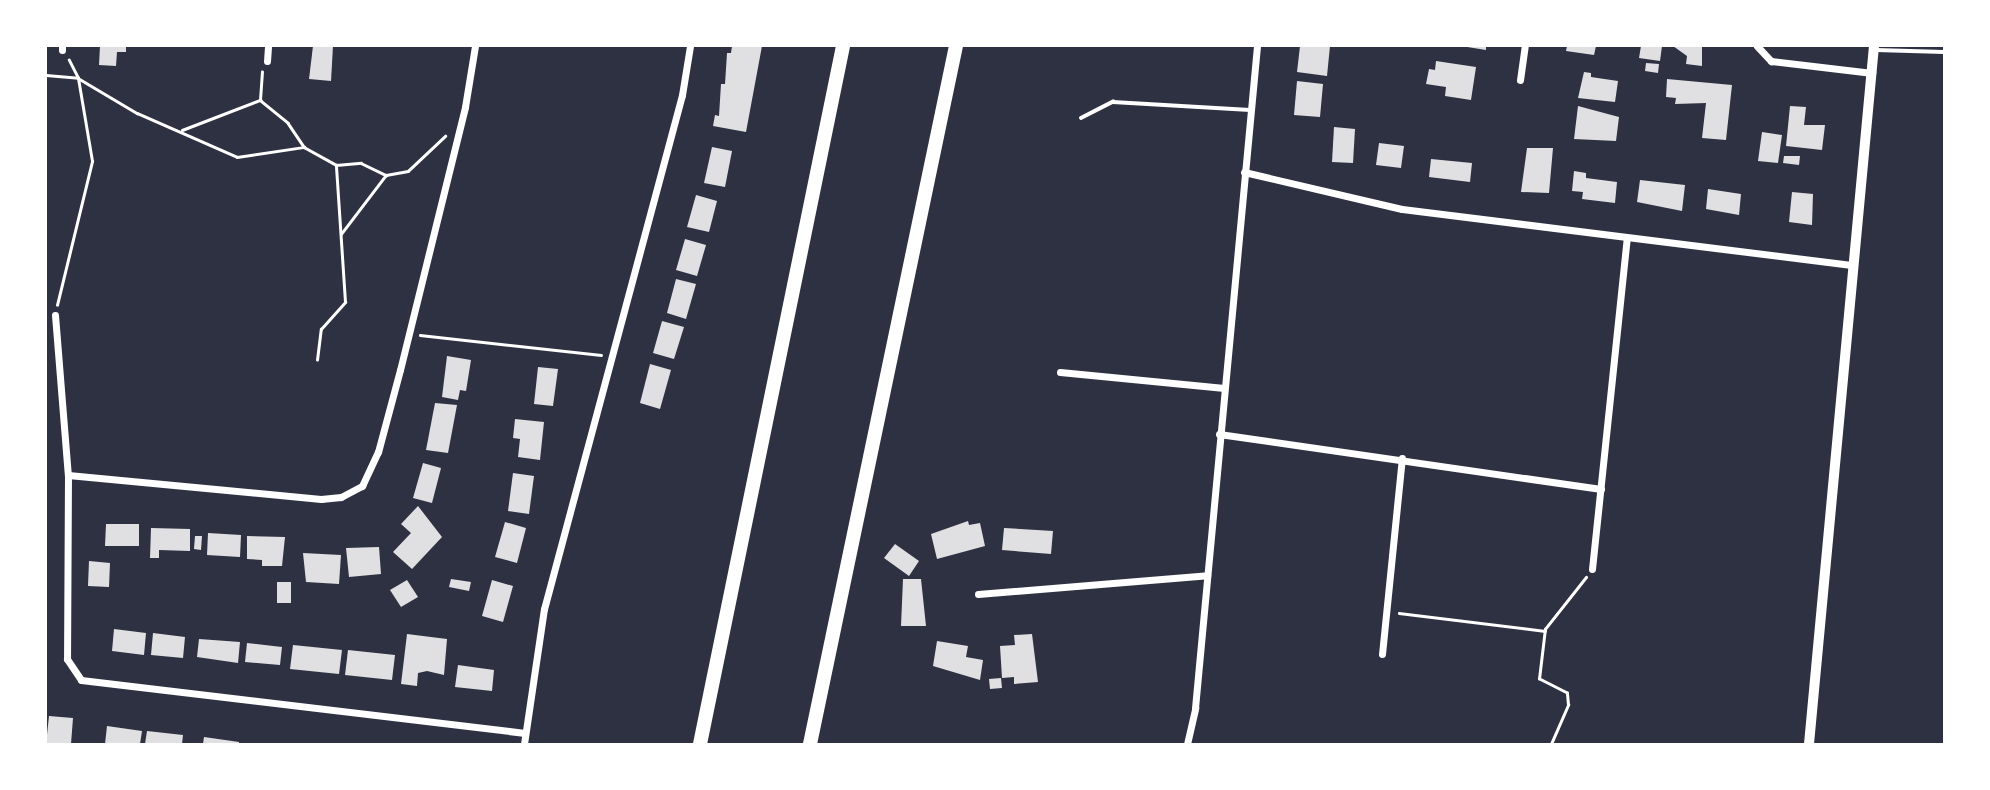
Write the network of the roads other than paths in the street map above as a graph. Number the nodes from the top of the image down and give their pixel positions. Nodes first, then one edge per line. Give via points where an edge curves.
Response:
1 (268, 46) edge
2 (475, 46) edge
3 (690, 46) edge
4 (843, 46) edge
5 (956, 46) edge
6 (1257, 46) edge
7 (1525, 46) edge
8 (1757, 46) edge
9 (1874, 48) edge
10 (1944, 52) edge
11 (267, 61) dead end
12 (1872, 73) junction
13 (1520, 80) dead end
14 (1250, 110) junction
15 (1081, 118) dead end
16 (1244, 172) junction
17 (1626, 238) junction
18 (1854, 265) junction
19 (55, 315) road end
20 (1060, 372) dead end
21 (1224, 388) junction
22 (1219, 434) junction
23 (1402, 458) junction
24 (68, 475) junction
25 (1601, 489) junction
26 (1592, 569) road end
27 (1207, 575) junction
28 (978, 594) dead end
29 (1382, 654) dead end
30 (525, 733) junction
31 (524, 744) edge
32 (700, 744) edge
33 (810, 744) edge
34 (1186, 744) edge
35 (1809, 744) edge

1 - 11 street
2 - 24 street via 462,121 409,333 372,472 362,486 341,497 321,499
3 - 30 street via 682,96 544,609
4 - 32 highway
5 - 33 highway
6 - 14 street
7 - 13 street
8 - 12 street via 1771,61
9 - 10 lane
9 - 12 street
12 - 18 street
14 - 15 lane via 1113,102
14 - 16 street
16 - 17 street via 1402,209
16 - 21 street
17 - 18 street
17 - 25 street
18 - 35 street
19 - 24 street
20 - 21 street
21 - 22 street
22 - 23 street
22 - 27 street
23 - 25 street
23 - 29 street
24 - 30 street via 66,645 72,671 81,680
25 - 26 street
27 - 28 street
27 - 34 street via 1195,708
30 - 31 street

